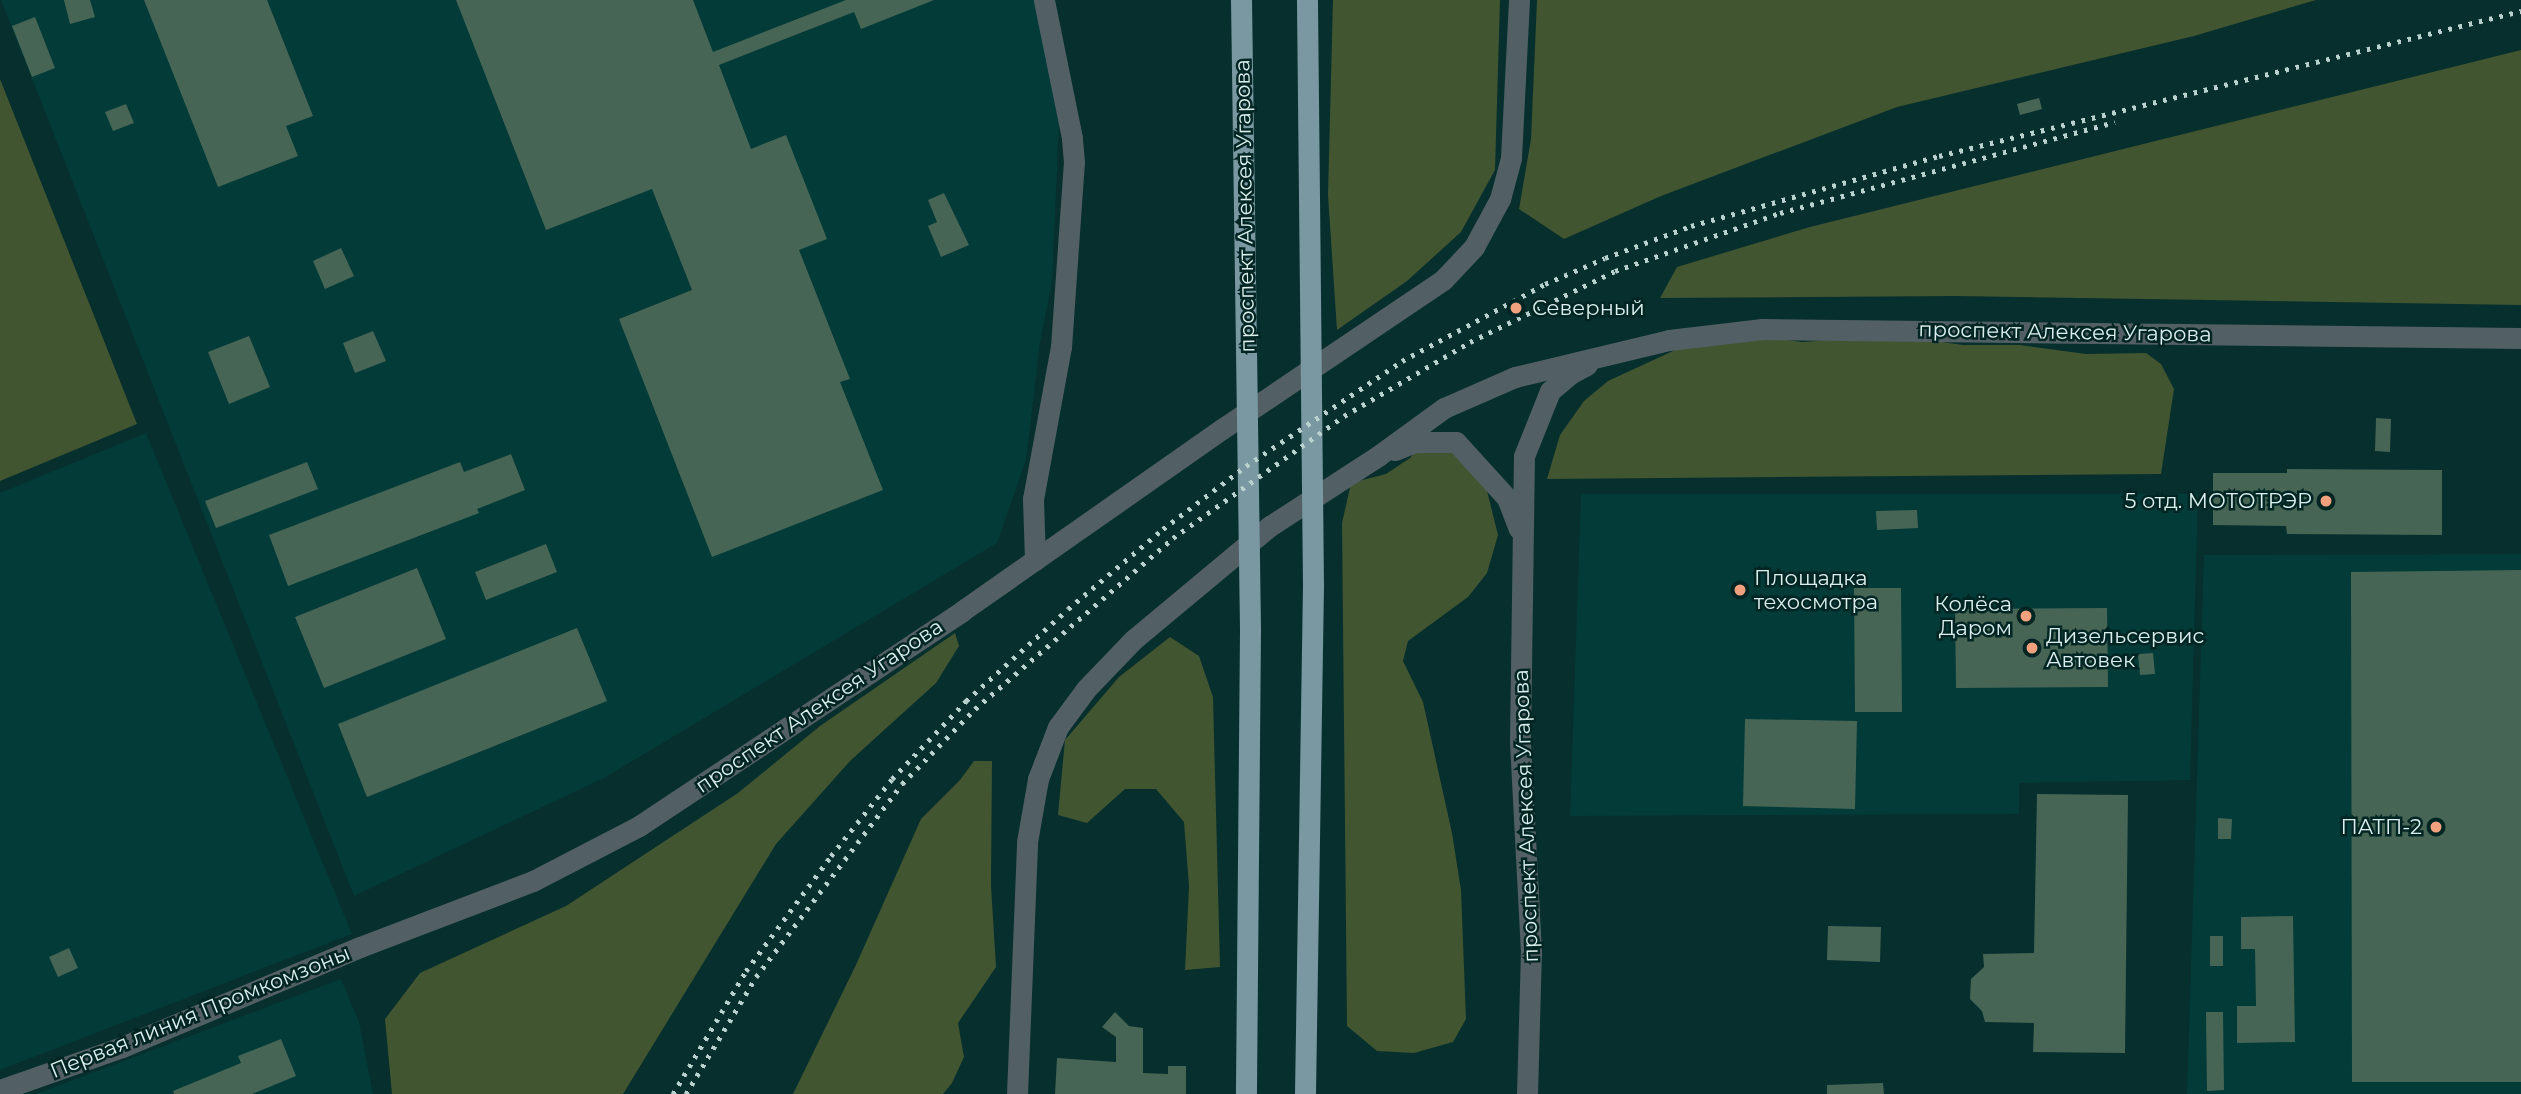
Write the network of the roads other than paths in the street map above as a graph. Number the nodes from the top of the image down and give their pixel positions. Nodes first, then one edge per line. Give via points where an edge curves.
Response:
1 (1044, 0) edge
2 (1241, 0) edge
3 (1307, 0) edge
4 (1519, 0) edge
5 (2521, 338) edge
6 (1611, 354) junction
7 (1378, 456) junction
8 (1523, 537) junction
9 (1035, 560) junction
10 (360, 947) joint
11 (0, 1090) edge
12 (1017, 1094) edge
13 (1246, 1094) edge
14 (1305, 1094) edge
15 (1527, 1094) edge

1 - 9 street via 1074,162 1061,347 1033,499
2 - 13 main road, проспект Алексея Угарова via 1250,630
3 - 14 main road via 1313,586
4 - 9 street, проспект Алексея Угарова via 1511,158 1500,199 1474,247 1443,280
5 - 6 street, проспект Алексея Угарова via 1762,329 1669,340
6 - 7 street, проспект Алексея Угарова via 1515,377 1444,408
6 - 8 street, проспект Алексея Угарова via 1570,374 1550,391 1524,456
7 - 8 street, проспект Алексея Угарова via 1415,442 1456,442 1507,498
7 - 12 street, проспект Алексея Угарова via 1270,526 1133,640 1086,689 1058,727 1038,779 1027,842
8 - 15 street, проспект Алексея Угарова via 1520,741 1531,952
9 - 10 street, проспект Алексея Угарова via 639,826 533,881
10 - 11 street, Первая линия Промкомзоны via 122,1047

